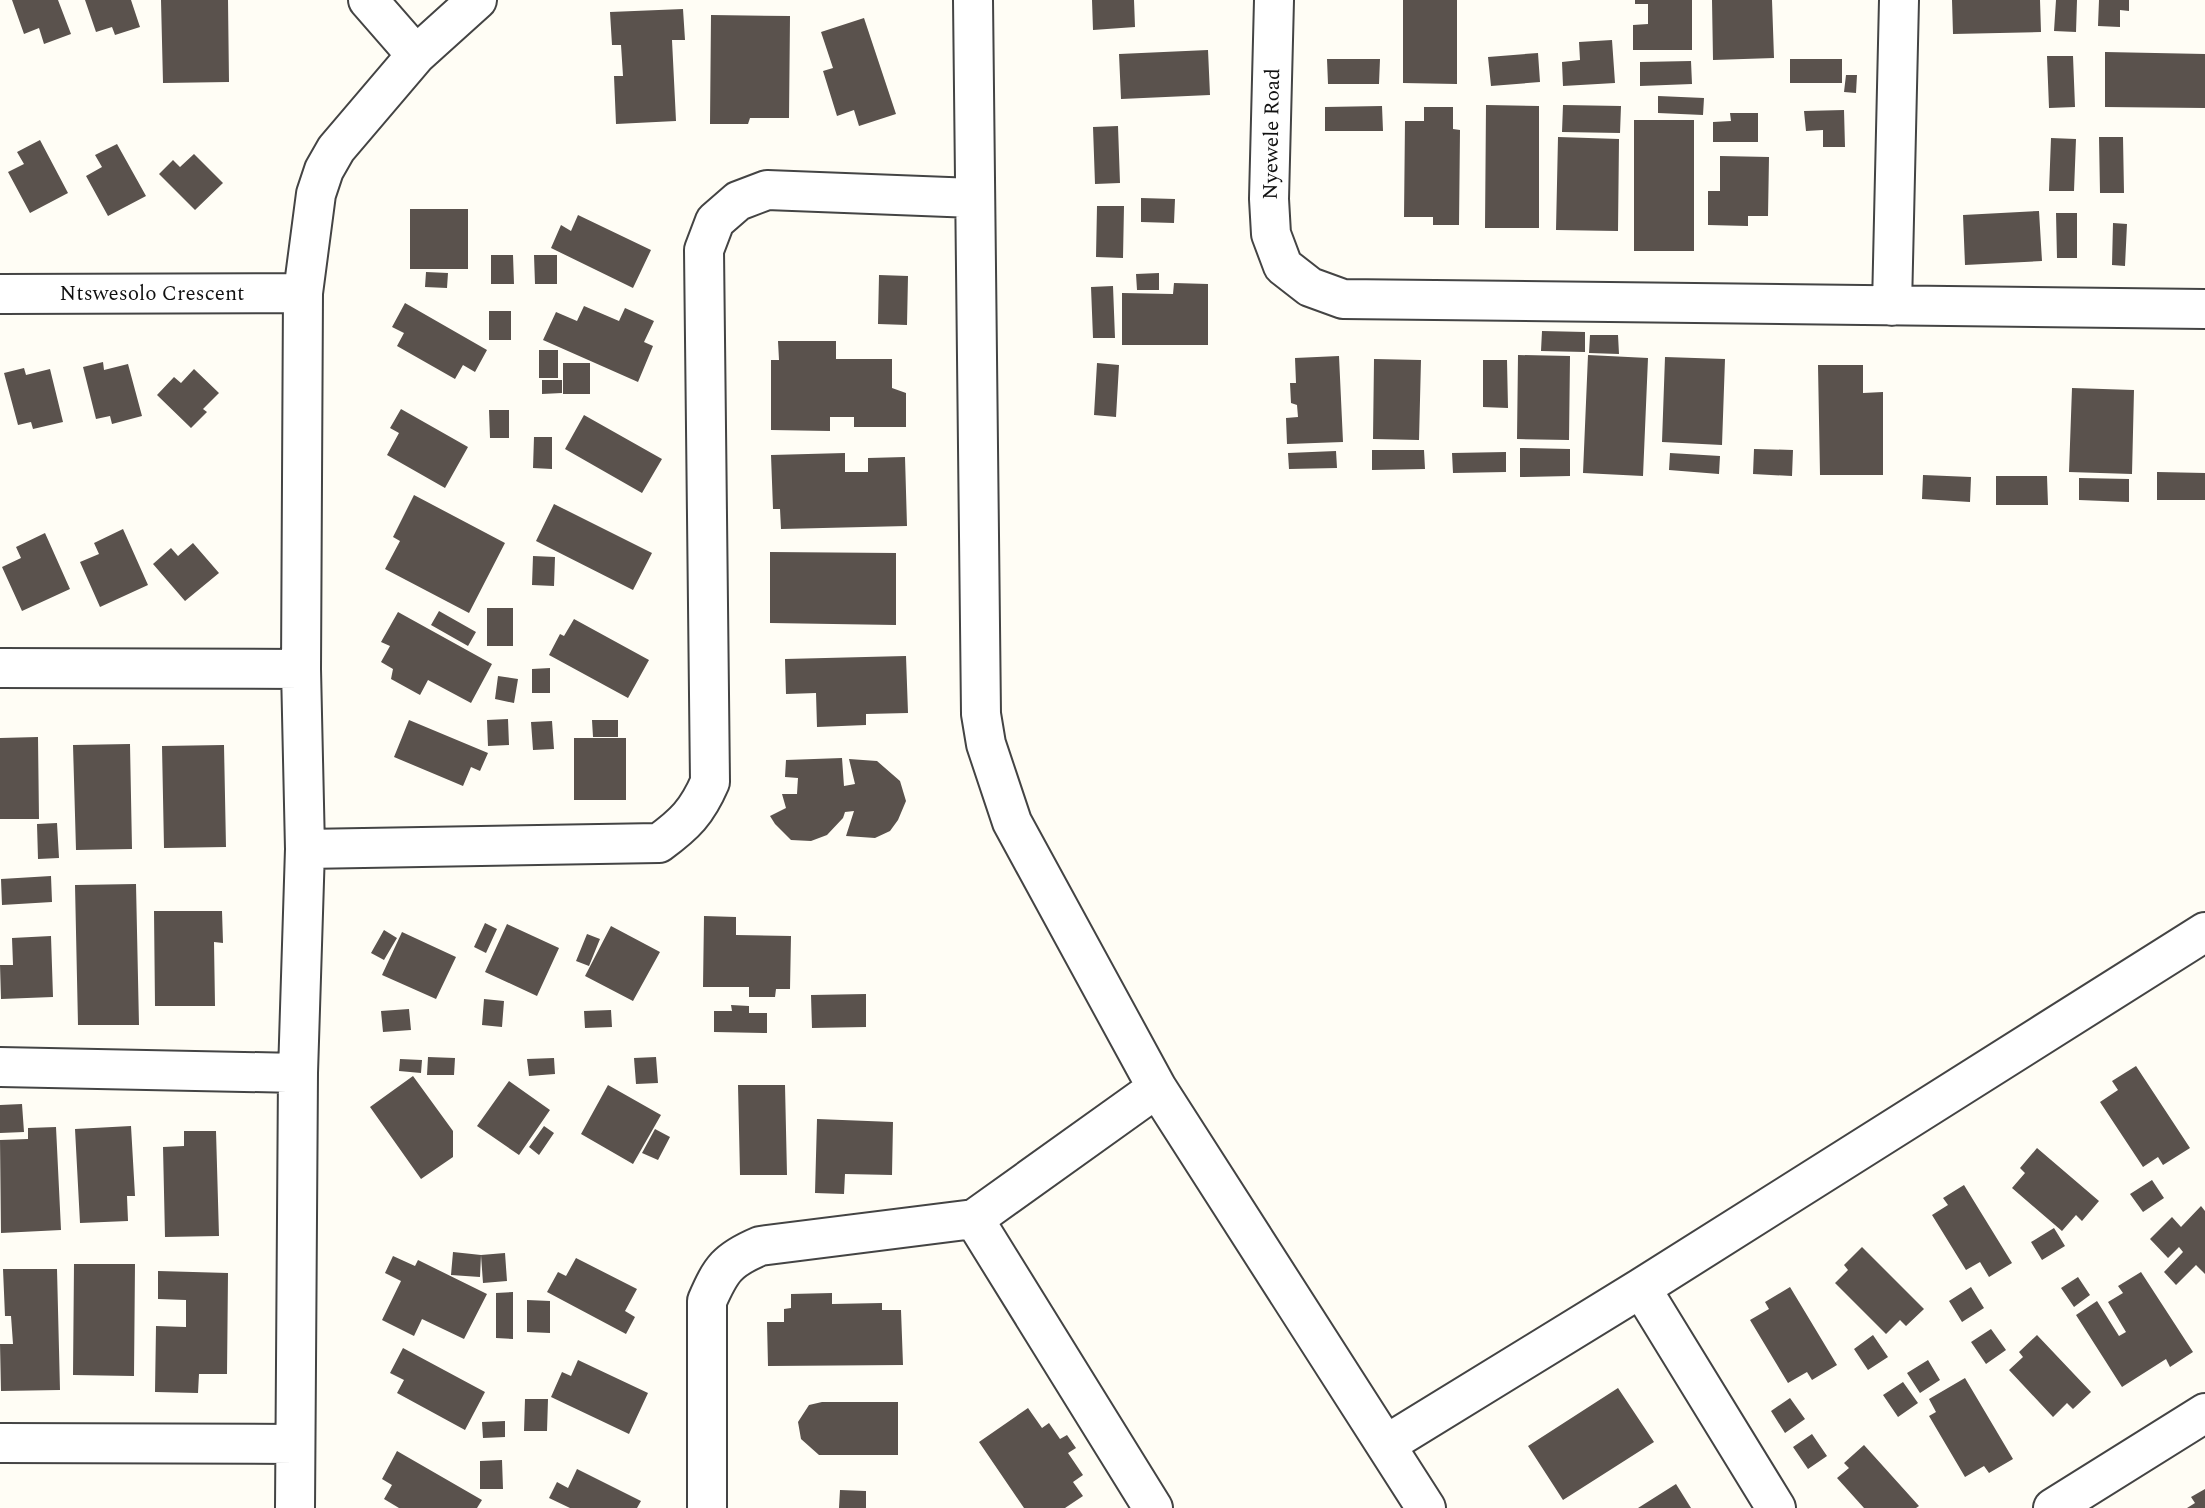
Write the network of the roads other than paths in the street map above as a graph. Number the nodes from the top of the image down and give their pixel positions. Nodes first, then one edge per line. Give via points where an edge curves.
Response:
1 (368, 0) edge
2 (477, 0) edge
3 (972, 0) edge
4 (1274, 0) edge
5 (1899, 0) edge
6 (416, 55) junction
7 (974, 198) junction
8 (303, 293) junction
9 (0, 294) edge
10 (1892, 306) junction
11 (2205, 309) edge
12 (0, 668) edge
13 (301, 669) junction
14 (304, 849) junction
15 (2205, 932) edge
16 (0, 1067) edge
17 (298, 1073) junction
18 (1157, 1088) junction
19 (974, 1219) junction
20 (1641, 1288) junction
21 (2205, 1413) edge
22 (0, 1443) edge
23 (296, 1444) junction
24 (1387, 1444) junction
25 (295, 1508) edge
26 (707, 1508) edge
27 (1153, 1508) edge
28 (1426, 1508) edge
29 (1776, 1508) edge
30 (2053, 1508) edge

1 - 6 street
2 - 6 street
3 - 7 street
4 - 10 street, Nyewele Road via 1271,234 1283,267 1310,287 1343,299
5 - 10 street
6 - 8 street via 336,149 324,170 316,194
7 - 14 street via 767,190 738,201 715,221 704,250 710,782 701,804 685,824 659,843
7 - 18 street via 981,715 986,744 1012,822
8 - 9 street, Ntswesolo Crescent
8 - 13 street
10 - 11 street
12 - 13 street
13 - 14 street
14 - 17 street
15 - 20 street
16 - 17 street
17 - 23 street
18 - 19 street
18 - 24 street
19 - 26 street via 760,1246 735,1257 717,1278 707,1301
19 - 27 street
20 - 24 street
20 - 29 street
21 - 30 street
22 - 23 street
23 - 25 street
24 - 28 street

